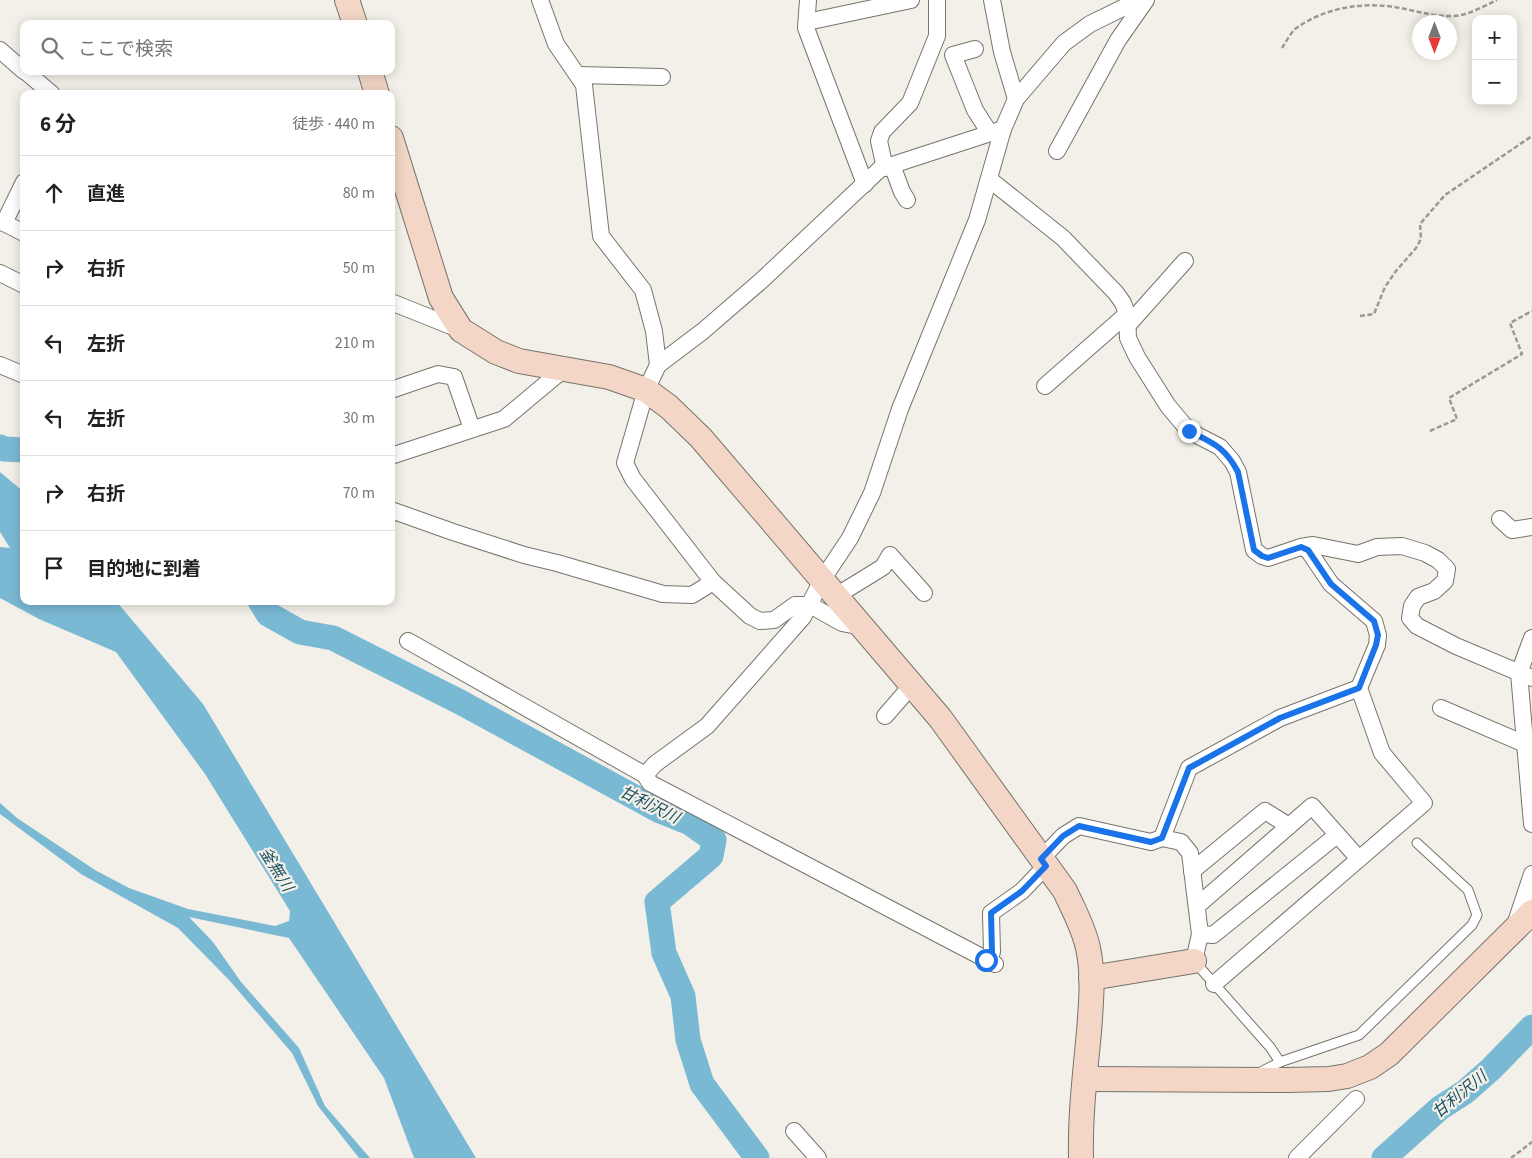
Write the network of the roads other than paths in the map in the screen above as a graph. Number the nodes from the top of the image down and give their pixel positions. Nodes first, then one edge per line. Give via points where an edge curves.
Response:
1 (540, 0) edge
2 (808, 0) edge
3 (911, 0) edge
4 (937, 0) edge
5 (992, 0) edge
6 (1140, 0) edge
7 (1146, 0) edge
8 (807, 22) junction
9 (975, 49) dead end
10 (0, 50) edge
11 (20, 68) edge
12 (29, 75) edge
13 (371, 75) edge
14 (578, 75) junction
15 (662, 77) dead end
16 (47, 90) edge
17 (376, 90) edge
18 (1016, 99) junction
19 (996, 130) junction
20 (1057, 150) dead end
21 (395, 151) edge
22 (888, 166) junction
23 (989, 179) junction
24 (865, 184) junction
25 (20, 189) edge
26 (907, 200) dead end
27 (2, 222) edge
28 (20, 230) edge
29 (1185, 261) dead end
30 (0, 272) edge
31 (20, 283) edge
32 (395, 304) edge
33 (1127, 320) junction
34 (461, 330) junction
35 (0, 365) edge
36 (658, 365) junction
37 (565, 368) junction
38 (20, 373) edge
39 (1045, 386) dead end
40 (395, 389) edge
41 (646, 390) junction
42 (472, 429) junction
43 (395, 455) edge
44 (395, 511) edge
45 (1500, 519) dead end
46 (1532, 527) edge
47 (1301, 547) junction
48 (713, 582) junction
49 (829, 588) junction
50 (924, 593) dead end
51 (810, 605) junction
52 (862, 627) junction
53 (1532, 638) edge
54 (408, 641) dead end
55 (1525, 676) edge
56 (912, 685) junction
57 (1359, 688) junction
58 (1441, 708) dead end
59 (885, 716) dead end
60 (1529, 745) edge
61 (645, 775) junction
62 (1532, 824) edge
63 (1289, 826) junction
64 (1337, 835) junction
65 (1162, 838) junction
66 (1417, 843) dead end
67 (1359, 859) junction
68 (1044, 863) junction
69 (1192, 871) junction
70 (1532, 874) edge
71 (1196, 906) junction
72 (1532, 912) edge
73 (1514, 930) junction
74 (1200, 934) junction
75 (1194, 961) junction
76 (1091, 978) junction
77 (1214, 984) junction
78 (1280, 1062) junction
79 (1085, 1078) junction
80 (1246, 1080) junction
81 (1356, 1100) dead end
82 (794, 1131) dead end
83 (818, 1158) edge
84 (1081, 1158) edge
85 (1297, 1158) edge

1 - 14 street via 556,44
2 - 8 street
3 - 8 street
4 - 22 street via 937,36 910,103 882,132 879,141
5 - 18 street via 1002,52
6 - 18 street via 1090,24 1064,43
7 - 20 street via 1118,40
8 - 24 street via 806,28
9 - 19 street via 953,54 975,110
10 - 11 street
12 - 16 street
13 - 17 street
14 - 15 street
14 - 36 street via 584,85 602,236 643,290 654,331
18 - 19 street
19 - 22 street
19 - 23 street
21 - 34 street via 441,298
22 - 24 street via 880,169
22 - 26 street
23 - 33 street via 1064,238 1116,293 1123,303
23 - 49 street via 977,220 900,409 872,493
24 - 36 street via 762,280
25 - 27 street
27 - 28 street
29 - 33 street
30 - 31 street
32 - 34 street
33 - 39 street
33 - 47 street via 1128,338 1137,357 1168,406 1189,431 1220,447 1232,461 1238,472 1254,550 1268,558
34 - 37 street via 496,352 519,361
35 - 38 street
36 - 41 street
37 - 41 street via 609,377
37 - 42 street via 504,418
40 - 42 street via 438,374 454,377
41 - 48 street via 625,463 633,479
41 - 49 street via 702,438
42 - 43 street
44 - 48 street via 524,555 663,594 692,595
45 - 46 street via 1512,530
47 - 55 street via 1313,545 1358,554 1376,547 1402,546 1426,553 1447,569 1445,581 1434,591 1418,597 1410,618 1417,626 1456,646
47 - 57 street via 1308,550 1331,584 1374,621 1378,635 1376,645
48 - 51 street via 750,616 760,621 774,620 795,605
49 - 50 street via 882,567 890,555
49 - 51 street
49 - 52 street
51 - 52 street via 842,623
51 - 61 street via 707,726
52 - 56 street
53 - 55 street
54 - 61 street
55 - 60 street
56 - 59 street
56 - 68 street via 940,718
57 - 65 street via 1280,718 1189,768
57 - 67 street via 1382,753 1424,803
58 - 60 street
60 - 62 street
61 - 68 street via 650,782 991,962 991,913 1022,891
63 - 64 street via 1312,806
63 - 69 street via 1265,811
63 - 71 street
64 - 67 street
64 - 74 street via 1214,935
65 - 68 street via 1151,842 1079,826 1063,836
65 - 69 street via 1181,842 1190,853
66 - 78 lane via 1468,890 1477,915 1472,925 1359,1035
67 - 77 street
68 - 76 street via 1079,920 1088,948
69 - 71 street
70 - 73 street
71 - 74 street
72 - 73 street
73 - 80 street via 1389,1054 1370,1066 1347,1076
74 - 75 street
75 - 76 street
75 - 77 lane
76 - 79 street
77 - 78 lane
78 - 80 lane
79 - 80 street
79 - 84 street
81 - 85 street
82 - 83 street

